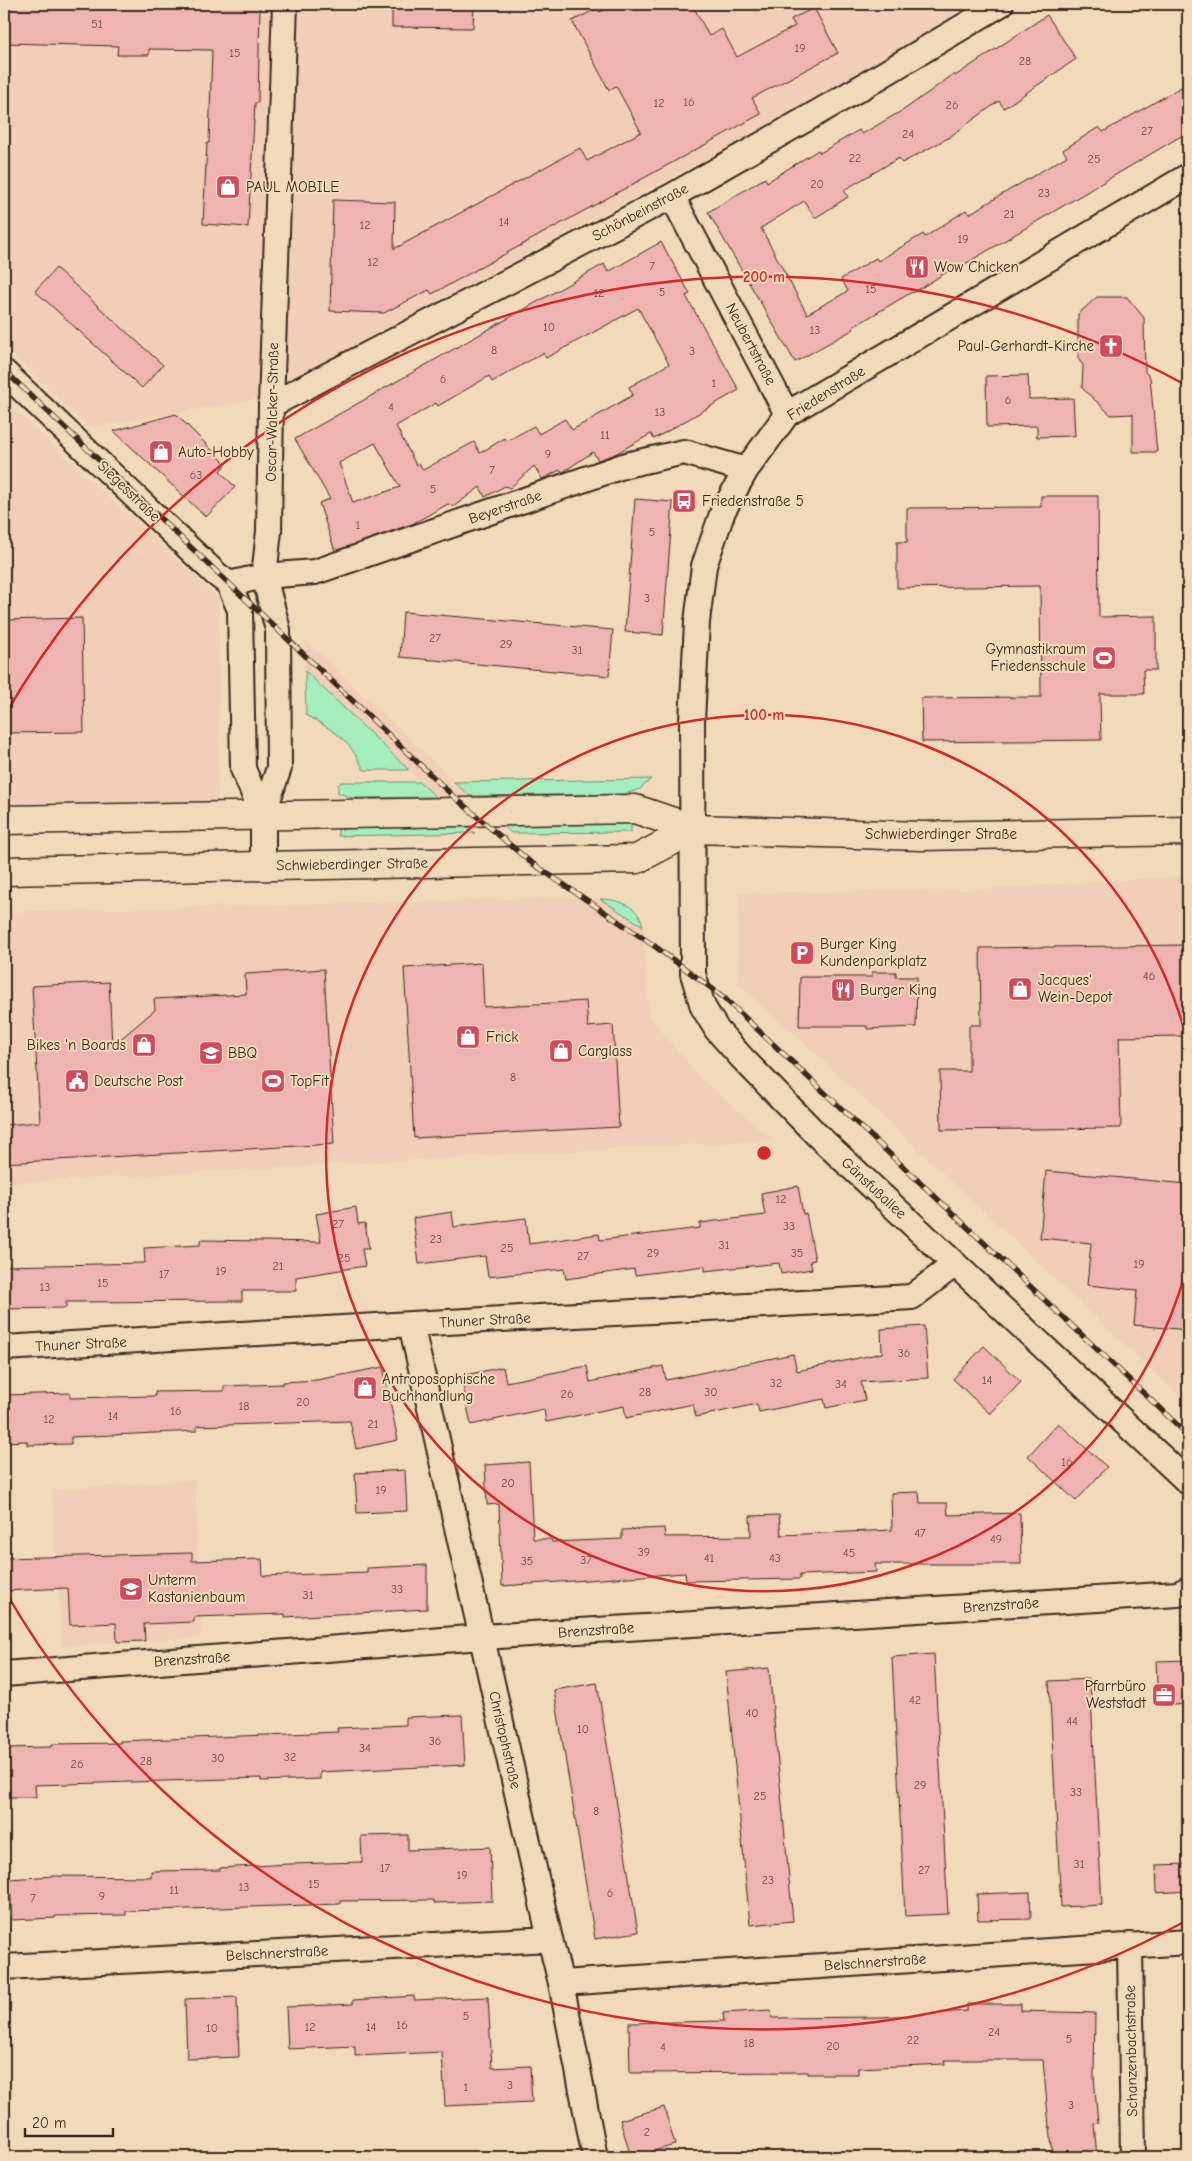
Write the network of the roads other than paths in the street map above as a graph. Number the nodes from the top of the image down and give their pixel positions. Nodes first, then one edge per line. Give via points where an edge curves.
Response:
1 (285, 4) edge
2 (1001, 4) edge
3 (1188, 176) edge
4 (672, 196) junction
5 (4, 372) edge
6 (271, 405) junction
7 (788, 414) junction
8 (746, 470) junction
9 (264, 576) junction
10 (229, 584) junction
11 (263, 815) junction
12 (4, 820) edge
13 (694, 828) junction
14 (1188, 831) edge
15 (263, 866) junction
16 (4, 872) edge
17 (955, 1264) junction
18 (411, 1324) junction
19 (4, 1348) edge
20 (1188, 1482) edge
21 (1188, 1589) edge
22 (482, 1637) junction
23 (4, 1674) edge
24 (550, 1939) junction
25 (1188, 1942) edge
26 (1130, 1945) junction
27 (4, 1967) edge
28 (561, 1983) junction
29 (595, 2157) edge
30 (1133, 2157) edge

1 - 6 street, Oscar-Walcker-Straße
2 - 4 street, Schönbeinstraße
3 - 7 street, Friedenstraße
4 - 6 street, Schönbeinstraße
4 - 7 street, Neubertstraße
5 - 10 street, Siegesstraße
6 - 9 street, Oscar-Walcker-Straße via 269,531
7 - 8 street, Friedenstraße
8 - 9 street, Beyerstraße via 684,452 626,464 315,572
8 - 13 street, Friedenstraße via 723,511 704,566 696,622 692,712
9 - 10 street
9 - 11 street, Oscar-Walcker-Straße via 278,630 279,768
10 - 11 street, Oscar-Walcker-Straße via 240,610 243,769
11 - 12 main road, Schwieberdinger Straße
11 - 13 main road, Schwieberdinger Straße via 636,809
11 - 15 street, Oscar-Walcker-Straße
13 - 14 main road, Schwieberdinger Straße via 922,836
13 - 15 main road, Schwieberdinger Straße via 637,859
13 - 17 street, Gänsfußallee via 693,974 703,1008 717,1030 748,1065 817,1135
15 - 16 main road, Schwieberdinger Straße
17 - 18 street, Thuner Straße via 912,1298
17 - 20 street, Gänsfußallee
18 - 19 street, Thuner Straße
18 - 22 street, Christophstraße
21 - 22 street, Brenzstraße via 1178,1594
22 - 23 street, Brenzstraße
22 - 24 street, Christophstraße
24 - 27 street, Belschnerstraße
24 - 28 street, Christophstraße
25 - 26 street, Belschnerstraße
26 - 28 street, Belschnerstraße
26 - 30 street, Schanzenbachstraße
28 - 29 street, Christophstraße

